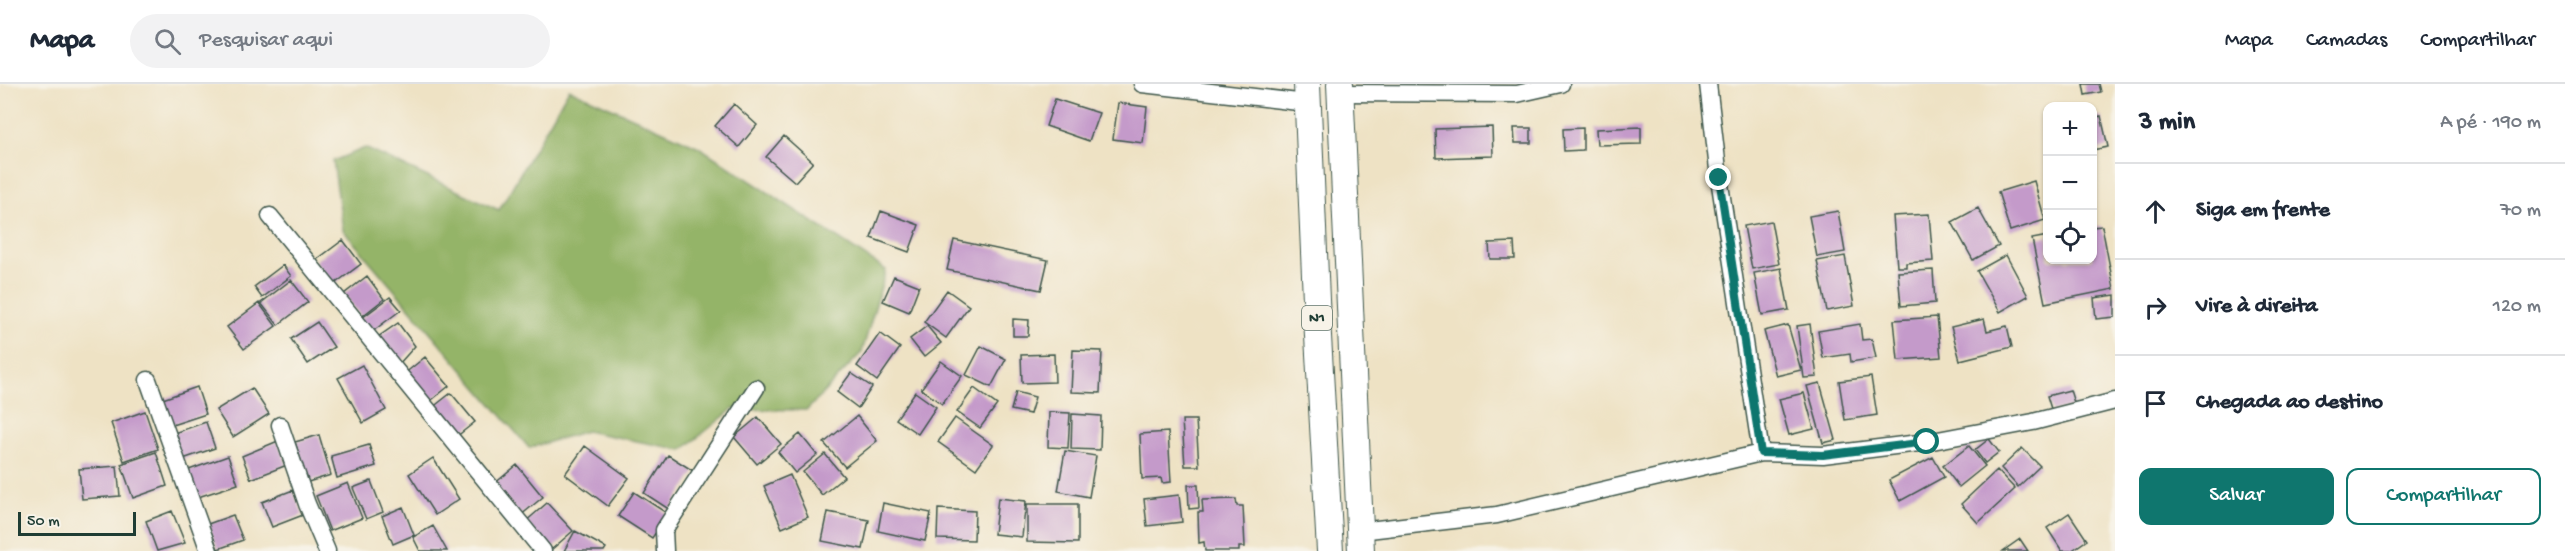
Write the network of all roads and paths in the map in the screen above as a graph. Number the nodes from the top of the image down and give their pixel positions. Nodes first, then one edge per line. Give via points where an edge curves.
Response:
1 (1142, 84) edge
2 (1561, 84) edge
3 (1708, 84) edge
4 (1340, 89) edge
5 (1307, 94) edge
6 (270, 216) dead end
7 (148, 380) dead end
8 (756, 388) dead end
9 (2115, 401) edge
10 (280, 425) dead end
11 (1761, 453) junction
12 (1361, 541) edge
13 (209, 551) edge
14 (327, 551) edge
15 (543, 551) edge
16 (665, 551) edge
17 (1330, 551) edge

1 - 5 street
2 - 4 street via 1517,94
3 - 11 street
4 - 12 main road, N1
5 - 17 main road, N1
6 - 15 street
7 - 13 street
8 - 16 street via 664,530
9 - 11 street via 1927,442 1823,455
10 - 14 street
11 - 12 street via 1497,515

